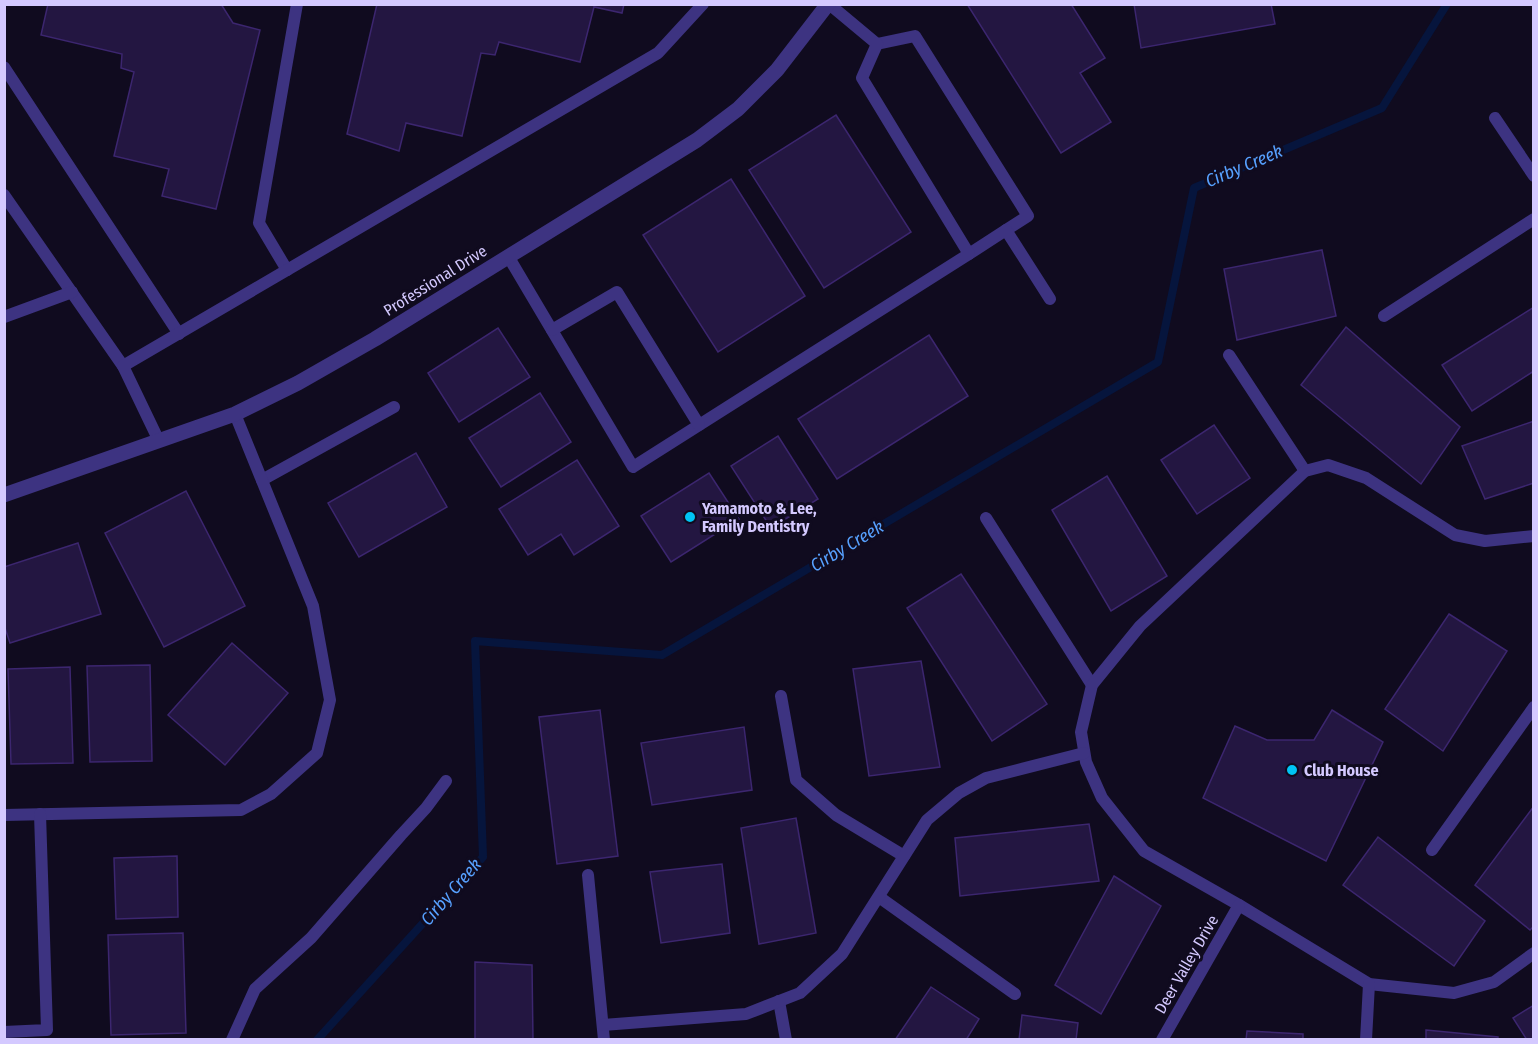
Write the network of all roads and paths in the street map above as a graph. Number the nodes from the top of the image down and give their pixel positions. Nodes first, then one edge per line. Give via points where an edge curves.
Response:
1 (297, 4) edge
2 (703, 4) edge
3 (828, 4) edge
4 (877, 44) junction
5 (4, 68) edge
6 (1495, 118) dead end
7 (1533, 176) edge
8 (4, 195) edge
9 (1533, 219) edge
10 (1006, 230) junction
11 (969, 254) junction
12 (508, 256) junction
13 (287, 270) junction
14 (72, 292) junction
15 (1050, 298) dead end
16 (1384, 316) dead end
17 (4, 317) edge
18 (552, 330) junction
19 (179, 334) junction
20 (1229, 355) dead end
21 (123, 366) junction
22 (394, 407) dead end
23 (235, 414) junction
24 (699, 425) junction
25 (159, 441) junction
26 (1305, 471) junction
27 (262, 480) junction
28 (4, 495) edge
29 (986, 518) dead end
30 (1533, 536) edge
31 (1092, 685) junction
32 (781, 696) dead end
33 (1533, 707) edge
34 (1084, 753) junction
35 (446, 781) dead end
36 (40, 814) junction
37 (4, 815) edge
38 (1432, 850) dead end
39 (904, 856) junction
40 (588, 874) dead end
41 (879, 897) junction
42 (1239, 905) junction
43 (1533, 953) edge
44 (1369, 984) junction
45 (1015, 994) dead end
46 (779, 1001) junction
47 (603, 1025) junction
48 (4, 1032) edge
49 (232, 1040) edge
50 (604, 1040) edge
51 (786, 1040) edge
52 (1162, 1040) edge
53 (1366, 1040) edge

1 - 13 lane via 259,223
2 - 13 lane via 658,53
3 - 4 lane
3 - 12 street, Professional Drive via 777,70 738,109 697,140
4 - 10 lane via 915,36 1028,216
4 - 11 lane via 862,78
5 - 19 lane
6 - 7 lane
8 - 14 lane
9 - 16 lane
10 - 11 lane
10 - 15 lane
11 - 24 lane
12 - 18 lane
12 - 23 street, Professional Drive via 375,339
13 - 19 lane
14 - 17 lane
14 - 21 lane
18 - 24 lane via 617,292
18 - 24 lane via 633,467
19 - 21 lane
20 - 26 lane
21 - 25 lane
22 - 27 lane
23 - 25 street, Professional Drive
23 - 27 lane
25 - 28 street, Professional Drive
26 - 30 lane via 1328,465 1366,478 1455,535 1485,541
26 - 31 lane via 1140,626
27 - 36 lane via 313,606 330,700 317,753 271,794 241,810
29 - 31 lane
31 - 34 lane via 1081,732
32 - 39 lane via 796,780 836,815
33 - 38 lane
34 - 39 lane via 986,778 959,793 927,820
34 - 42 lane via 1102,798 1144,851
35 - 49 lane via 311,938 255,989
36 - 37 lane
36 - 48 lane via 47,1030
39 - 41 lane
40 - 47 lane
41 - 45 lane
41 - 46 lane via 842,954 800,993
42 - 44 lane
42 - 52 lane, Deer Valley Drive
43 - 44 lane via 1494,982 1454,993
44 - 53 lane
46 - 47 lane via 746,1014
46 - 51 lane
47 - 50 lane

